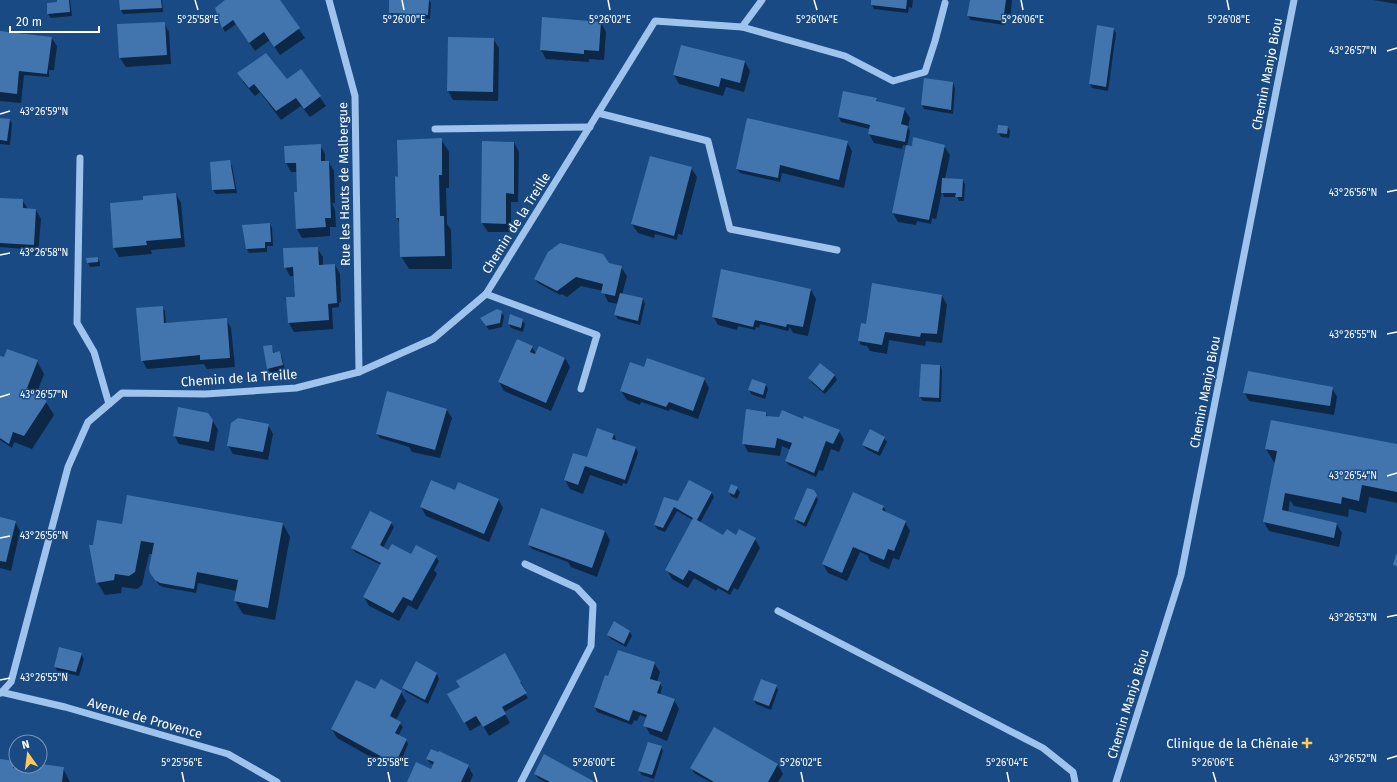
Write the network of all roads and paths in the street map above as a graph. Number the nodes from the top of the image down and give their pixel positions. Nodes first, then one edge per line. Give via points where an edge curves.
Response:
1 (329, 0) edge
2 (762, 0) edge
3 (1294, 0) edge
4 (945, 2) dead end
5 (742, 27) junction
6 (598, 113) junction
7 (590, 127) junction
8 (435, 129) dead end
9 (80, 158) dead end
10 (837, 250) dead end
11 (486, 294) junction
12 (359, 372) junction
13 (581, 389) dead end
14 (109, 404) junction
15 (525, 564) dead end
16 (778, 611) dead end
17 (0, 692) edge
18 (277, 782) edge
19 (521, 782) edge
20 (1075, 782) edge
21 (1116, 782) edge

1 - 12 street, Rue les Hauts de Malbergue via 355,96
2 - 5 street
3 - 21 street, Chemin Manjo Biou via 1181,575
4 - 5 street via 925,72 893,81 844,56
5 - 6 street, Chemin de la Treille via 655,21
6 - 7 street, Chemin de la Treille
6 - 10 street via 708,141 730,230
7 - 8 street
7 - 11 street, Chemin de la Treille
9 - 14 street via 77,323 94,352
11 - 12 street, Chemin de la Treille via 433,339
11 - 13 street via 597,335
12 - 14 street, Chemin de la Treille via 296,388 205,394 122,393
14 - 17 street, Chemin de la Treille via 88,422 68,467 11,682
15 - 19 street via 578,588 593,605 591,646
16 - 20 street via 1043,748 1073,772
17 - 18 street, Avenue de Provence via 66,707 228,754

